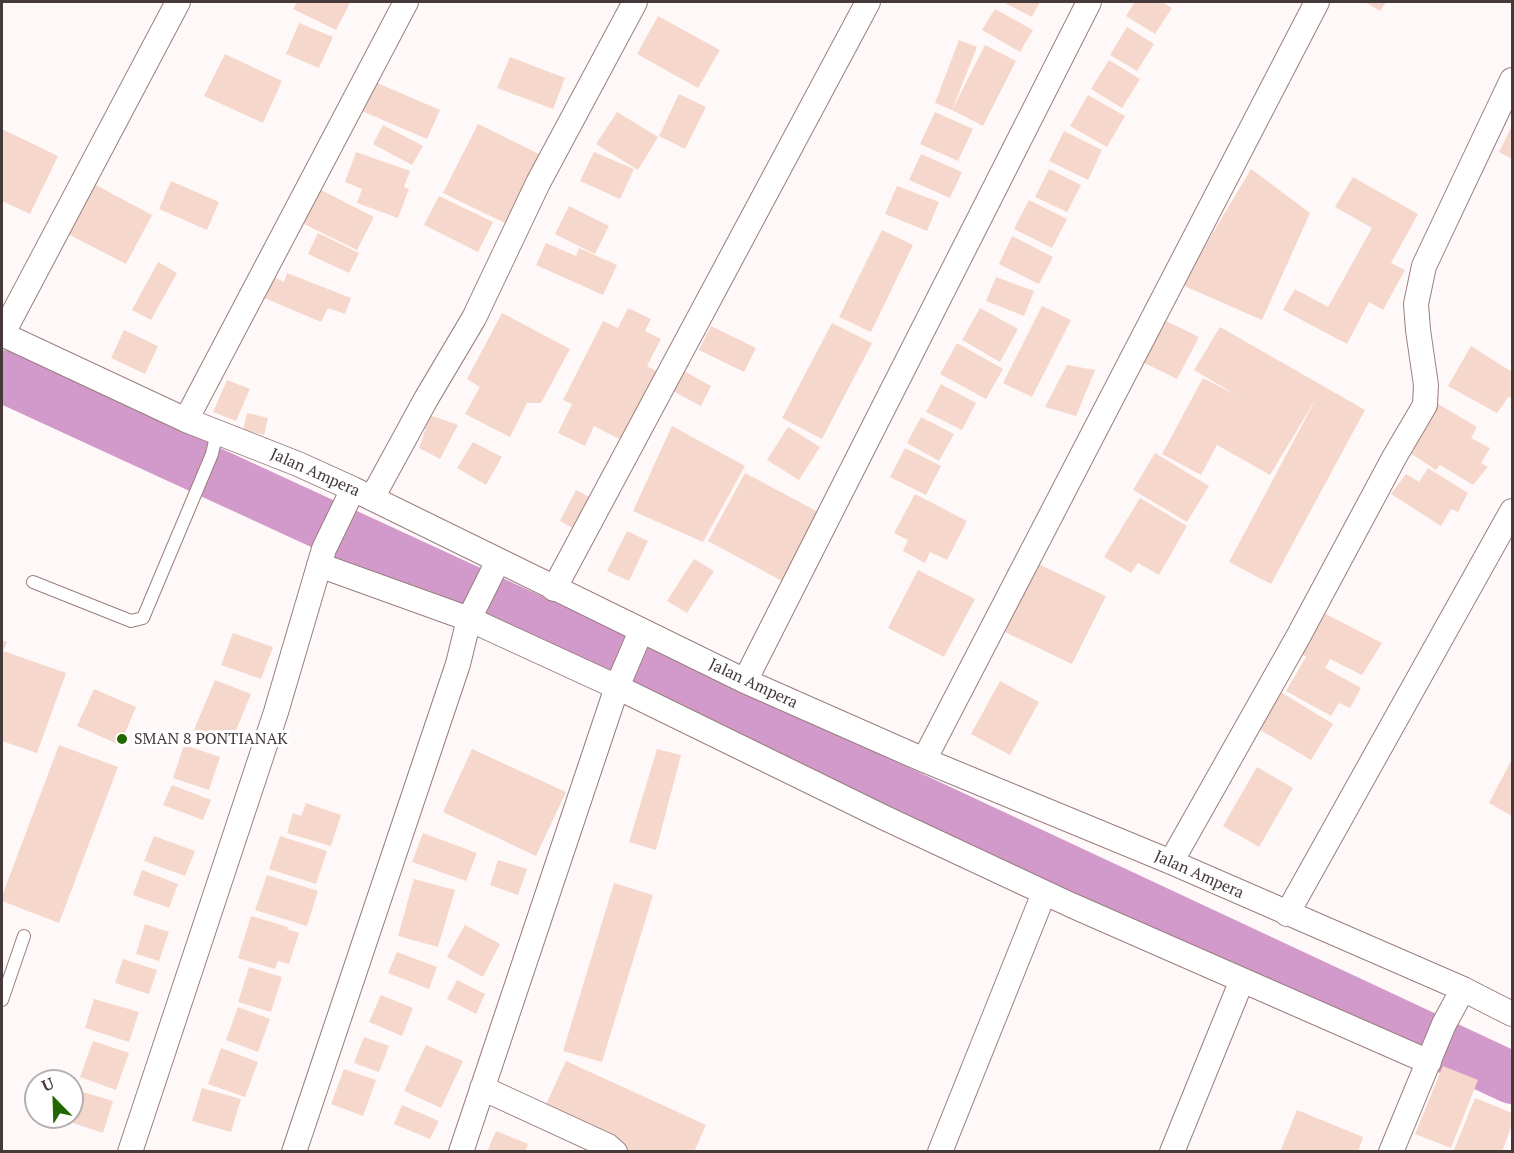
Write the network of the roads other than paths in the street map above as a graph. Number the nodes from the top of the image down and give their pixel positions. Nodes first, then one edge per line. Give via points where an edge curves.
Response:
1 (178, 2) edge
2 (406, 2) edge
3 (635, 2) edge
4 (868, 2) edge
5 (1089, 2) edge
6 (1317, 2) edge
7 (1512, 80) edge
8 (2, 334) edge
9 (186, 420) junction
10 (214, 443) junction
11 (357, 497) junction
12 (1512, 511) edge
13 (322, 557) junction
14 (493, 569) junction
15 (33, 582) dead end
16 (554, 588) junction
17 (472, 611) junction
18 (637, 641) junction
19 (745, 681) junction
20 (618, 683) junction
21 (924, 760) junction
22 (1171, 862) junction
23 (1044, 892) junction
24 (1287, 914) junction
25 (24, 936) dead end
26 (1242, 980) junction
27 (1462, 990) junction
28 (2, 1000) edge
29 (1512, 1014) edge
30 (1431, 1055) junction
31 (482, 1088) junction
32 (130, 1152) edge
33 (294, 1152) edge
34 (461, 1152) edge
35 (615, 1152) edge
36 (940, 1152) edge
37 (1172, 1152) edge
38 (1391, 1152) edge

1 - 8 street
2 - 9 street
3 - 11 street via 538,183 474,318 426,399
4 - 16 street
5 - 19 street
6 - 21 street
7 - 22 street via 1424,266 1416,304 1425,405
8 - 9 street, Jalan Ampera
9 - 10 street, Jalan Ampera
10 - 11 street, Jalan Ampera
10 - 15 lane via 143,618 130,621
11 - 13 street
11 - 14 street, Jalan Ampera
12 - 24 street
13 - 17 street
13 - 32 street via 276,712
14 - 16 street, Jalan Ampera
14 - 17 street
16 - 18 street, Jalan Ampera
17 - 20 street
17 - 33 street
18 - 19 street, Jalan Ampera
18 - 20 street
19 - 21 street, Jalan Ampera
20 - 23 street via 874,813
20 - 31 street
21 - 22 street, Jalan Ampera
22 - 24 street, Jalan Ampera
23 - 26 street
23 - 36 street
24 - 27 street, Jalan Ampera
25 - 28 lane
26 - 30 street
26 - 37 street
27 - 29 street, Jalan Ampera
27 - 30 street
30 - 38 street
31 - 34 street
31 - 35 street

